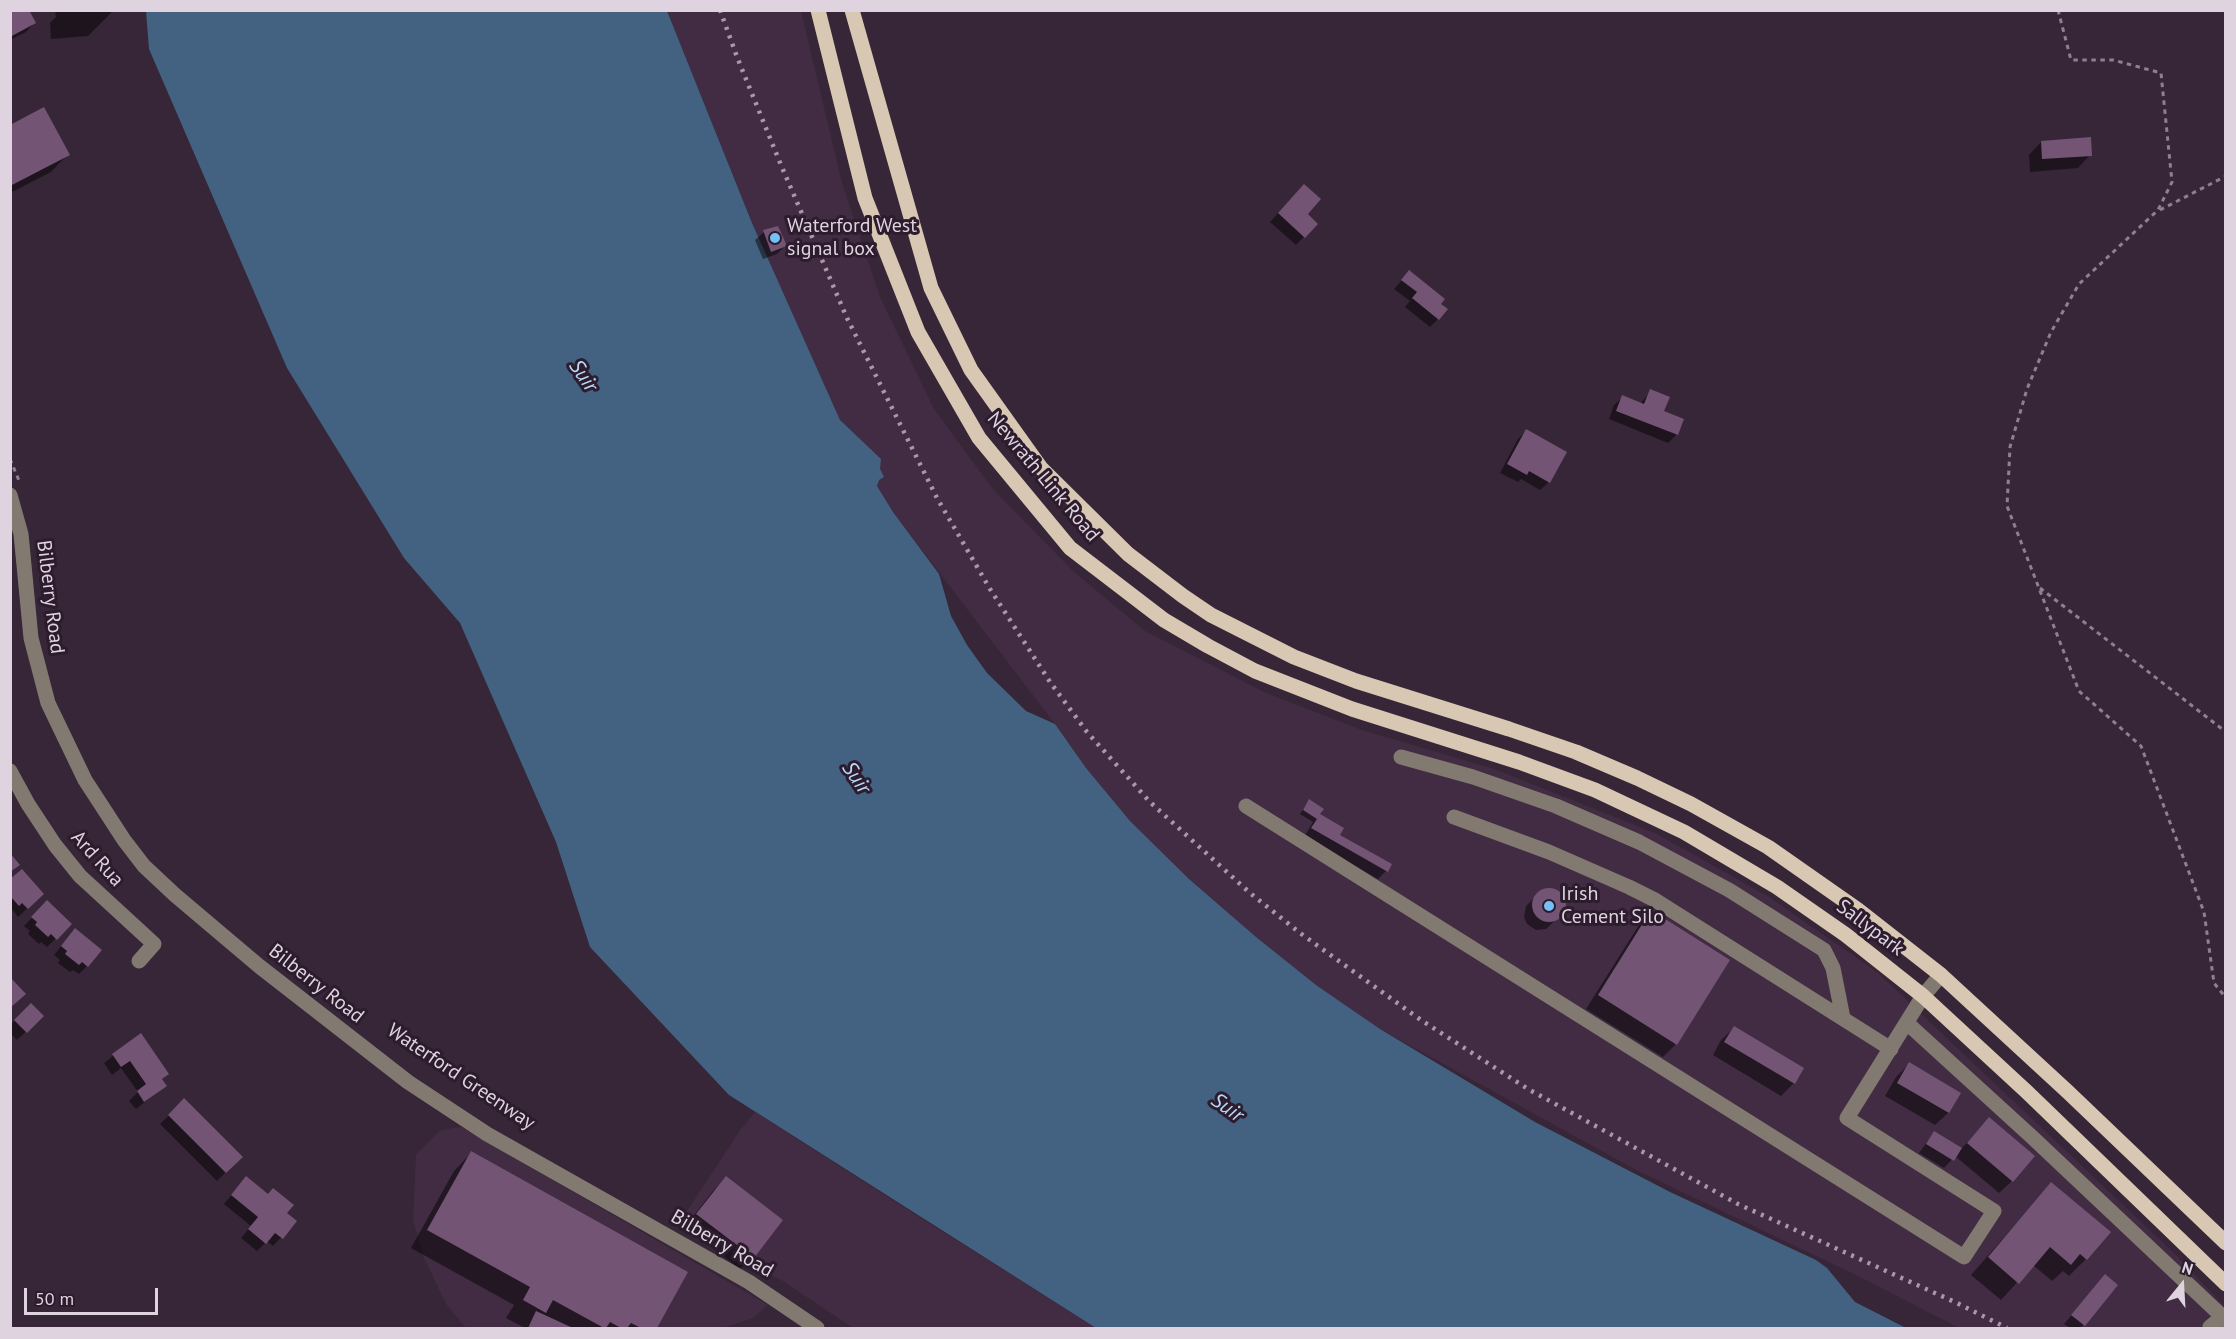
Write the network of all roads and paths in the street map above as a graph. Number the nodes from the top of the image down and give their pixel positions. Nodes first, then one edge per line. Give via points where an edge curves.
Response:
1 (818, 10) edge
2 (852, 10) edge
3 (2058, 10) edge
4 (2226, 176) edge
5 (2158, 210) junction
6 (10, 459) edge
7 (16, 495) edge
8 (2038, 587) junction
9 (47, 622) dead end
10 (51, 645) dead end
11 (1424, 703) joint
12 (1410, 727) joint
13 (2226, 732) edge
14 (1401, 757) dead end
15 (10, 771) edge
16 (1246, 806) dead end
17 (1454, 817) dead end
18 (139, 962) dead end
19 (1941, 975) junction
20 (1923, 996) junction
21 (2226, 998) edge
22 (1843, 1018) junction
23 (1907, 1023) junction
24 (1891, 1049) junction
25 (2226, 1243) edge
26 (2226, 1284) edge
27 (2224, 1318) edge
28 (2210, 1327) dead end
29 (817, 1329) edge

1 - 12 main road, Newrath Link Road via 865,198 918,332 979,438 1070,548 1164,620 1255,670 1318,697
2 - 11 main road, Newrath Link Road via 930,288 971,370 1041,468 1128,554 1210,615 1294,657
3 - 5 path via 2071,60 2113,60 2161,73 2172,182
4 - 5 path
5 - 8 path via 2079,284 2051,332 2027,389 2010,447 2007,506
6 - 7 path
7 - 29 street, Bilberry Road via 31,638 48,703 85,780 144,866 259,966 418,1089 487,1134 749,1282
8 - 13 path
8 - 21 path via 2079,691 2142,746 2204,912 2214,983
9 - 10 path
11 - 19 main road, Sallypark via 1576,752 1691,804 1810,876
12 - 20 main road, Sallypark via 1561,777 1684,832 1807,907
14 - 22 street via 1556,806 1639,842 1729,890 1824,950 1831,961
15 - 18 street, Ard Rua via 55,845 80,876 154,944
16 - 24 street via 1965,1257 1994,1211 1847,1118
17 - 22 street via 1629,886
19 - 20 street
19 - 25 main road, Sallypark
20 - 23 street
20 - 26 main road, Sallypark
22 - 24 street
23 - 24 street
23 - 27 street
27 - 28 street

